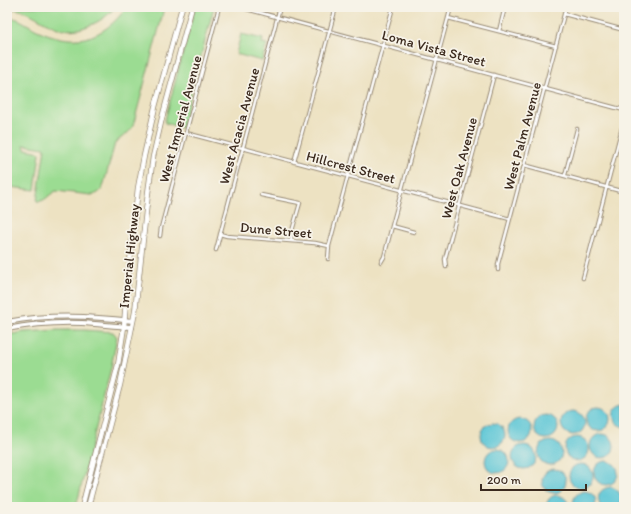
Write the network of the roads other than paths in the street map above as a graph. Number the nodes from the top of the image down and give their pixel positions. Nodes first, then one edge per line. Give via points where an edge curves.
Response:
1 (182, 7) edge
2 (192, 7) edge
3 (219, 7) edge
4 (239, 7) edge
5 (280, 7) edge
6 (336, 7) edge
7 (393, 7) edge
8 (451, 7) edge
9 (505, 7) edge
10 (566, 7) edge
11 (564, 14) junction
12 (278, 17) junction
13 (448, 18) junction
14 (624, 30) edge
15 (329, 31) junction
16 (499, 31) junction
17 (383, 45) junction
18 (556, 46) junction
19 (437, 60) junction
20 (494, 75) junction
21 (545, 88) junction
22 (157, 100) junction
23 (624, 110) edge
24 (624, 120) edge
25 (160, 124) junction
26 (577, 129) dead end
27 (186, 133) junction
28 (243, 148) junction
29 (294, 162) junction
30 (524, 165) junction
31 (565, 175) junction
32 (348, 176) junction
33 (606, 187) junction
34 (402, 191) junction
35 (624, 192) edge
36 (261, 195) dead end
37 (459, 206) junction
38 (510, 219) junction
39 (392, 226) junction
40 (414, 232) dead end
41 (220, 234) junction
42 (160, 236) dead end
43 (292, 241) junction
44 (329, 246) junction
45 (216, 250) dead end
46 (328, 259) dead end
47 (381, 262) dead end
48 (446, 267) dead end
49 (498, 270) dead end
50 (583, 278) dead end
51 (125, 320) junction
52 (7, 322) edge
53 (132, 324) junction
54 (124, 326) junction
55 (7, 329) edge
56 (82, 507) edge
57 (88, 507) edge

1 - 22 main road, Imperial Highway
2 - 25 main road, Imperial Highway
3 - 27 street, West Imperial Avenue
4 - 12 street, Loma Vista Street
5 - 12 street, West Acacia Avenue
6 - 15 street
7 - 17 street
8 - 13 street
9 - 16 street
10 - 11 street, West Palm Avenue
11 - 14 street
11 - 18 street, West Palm Avenue
12 - 15 street, Loma Vista Street
12 - 28 street, West Acacia Avenue
13 - 16 street
13 - 19 street
15 - 17 street, Loma Vista Street
15 - 29 street
16 - 18 street
17 - 19 street, Loma Vista Street
17 - 32 street
18 - 21 street, West Palm Avenue
19 - 20 street, Loma Vista Street
19 - 34 street
20 - 21 street, Loma Vista Street
20 - 37 street, West Oak Avenue
21 - 23 street, Loma Vista Street
21 - 30 street, West Palm Avenue
22 - 25 main road via 159,104 155,120
22 - 51 main road, Imperial Highway via 138,188
24 - 33 street
25 - 53 main road, Imperial Highway via 150,171
26 - 31 street
27 - 28 street, Hillcrest Street
27 - 42 street, West Imperial Avenue
28 - 29 street, Hillcrest Street
28 - 41 street, West Acacia Avenue
29 - 32 street, Hillcrest Street
30 - 31 street
30 - 38 street, West Palm Avenue
31 - 33 street
32 - 34 street, Hillcrest Street
32 - 44 street
33 - 35 street
33 - 50 street
34 - 37 street, Hillcrest Street
34 - 39 street
36 - 43 street via 300,203 292,231
37 - 38 street, Hillcrest Street
37 - 48 street, West Oak Avenue via 445,259
38 - 49 street, West Palm Avenue
39 - 40 street
39 - 47 street
41 - 43 street, Dune Street
41 - 45 street, West Acacia Avenue
43 - 44 street, Dune Street
44 - 46 street
51 - 52 main road via 58,316
51 - 53 main road
51 - 54 main road, Imperial Highway
53 - 54 main road
53 - 57 main road, Imperial Highway via 118,395
54 - 55 main road via 59,323
54 - 56 main road, Imperial Highway via 116,376

